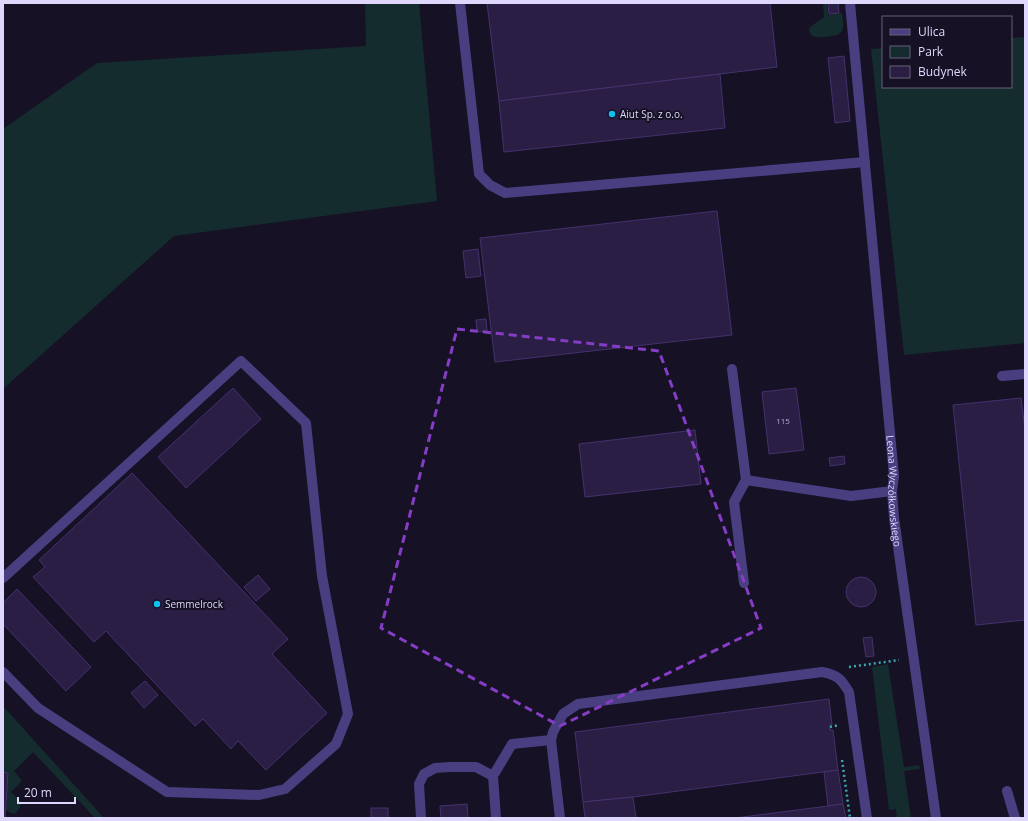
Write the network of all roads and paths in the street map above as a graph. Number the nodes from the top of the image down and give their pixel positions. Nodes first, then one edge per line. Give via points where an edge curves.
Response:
1 (460, 3) edge
2 (850, 3) edge
3 (865, 162) junction
4 (732, 368) dead end
5 (1025, 374) edge
6 (1002, 376) dead end
7 (746, 480) junction
8 (892, 491) junction
9 (3, 578) edge
10 (744, 583) dead end
11 (914, 658) junction
12 (847, 667) dead end
13 (3, 672) edge
14 (551, 740) junction
15 (842, 756) dead end
16 (493, 776) junction
17 (1007, 791) dead end
18 (421, 818) edge
19 (496, 818) edge
20 (560, 818) edge
21 (850, 818) edge
22 (867, 818) edge
23 (936, 818) edge
24 (1015, 818) edge

1 - 3 lane via 479,174 490,185 505,193
2 - 3 lane, Leona Wyczółkowskiego
3 - 8 lane, Leona Wyczółkowskiego via 894,476
4 - 7 lane
5 - 6 lane
7 - 8 lane via 851,496
7 - 10 lane via 734,502
8 - 11 lane, Leona Wyczółkowskiego
9 - 13 lane via 241,361 306,423 322,576 348,714 336,744 285,789 258,795 167,792 38,708
11 - 12 path
11 - 23 lane, Leona Wyczółkowskiego
14 - 16 lane via 512,744
14 - 20 lane
14 - 22 lane via 564,714 578,704 822,672 833,674 843,682 849,692
15 - 21 path
16 - 18 lane via 476,767 435,768 424,774 419,784
16 - 19 lane
17 - 24 lane

